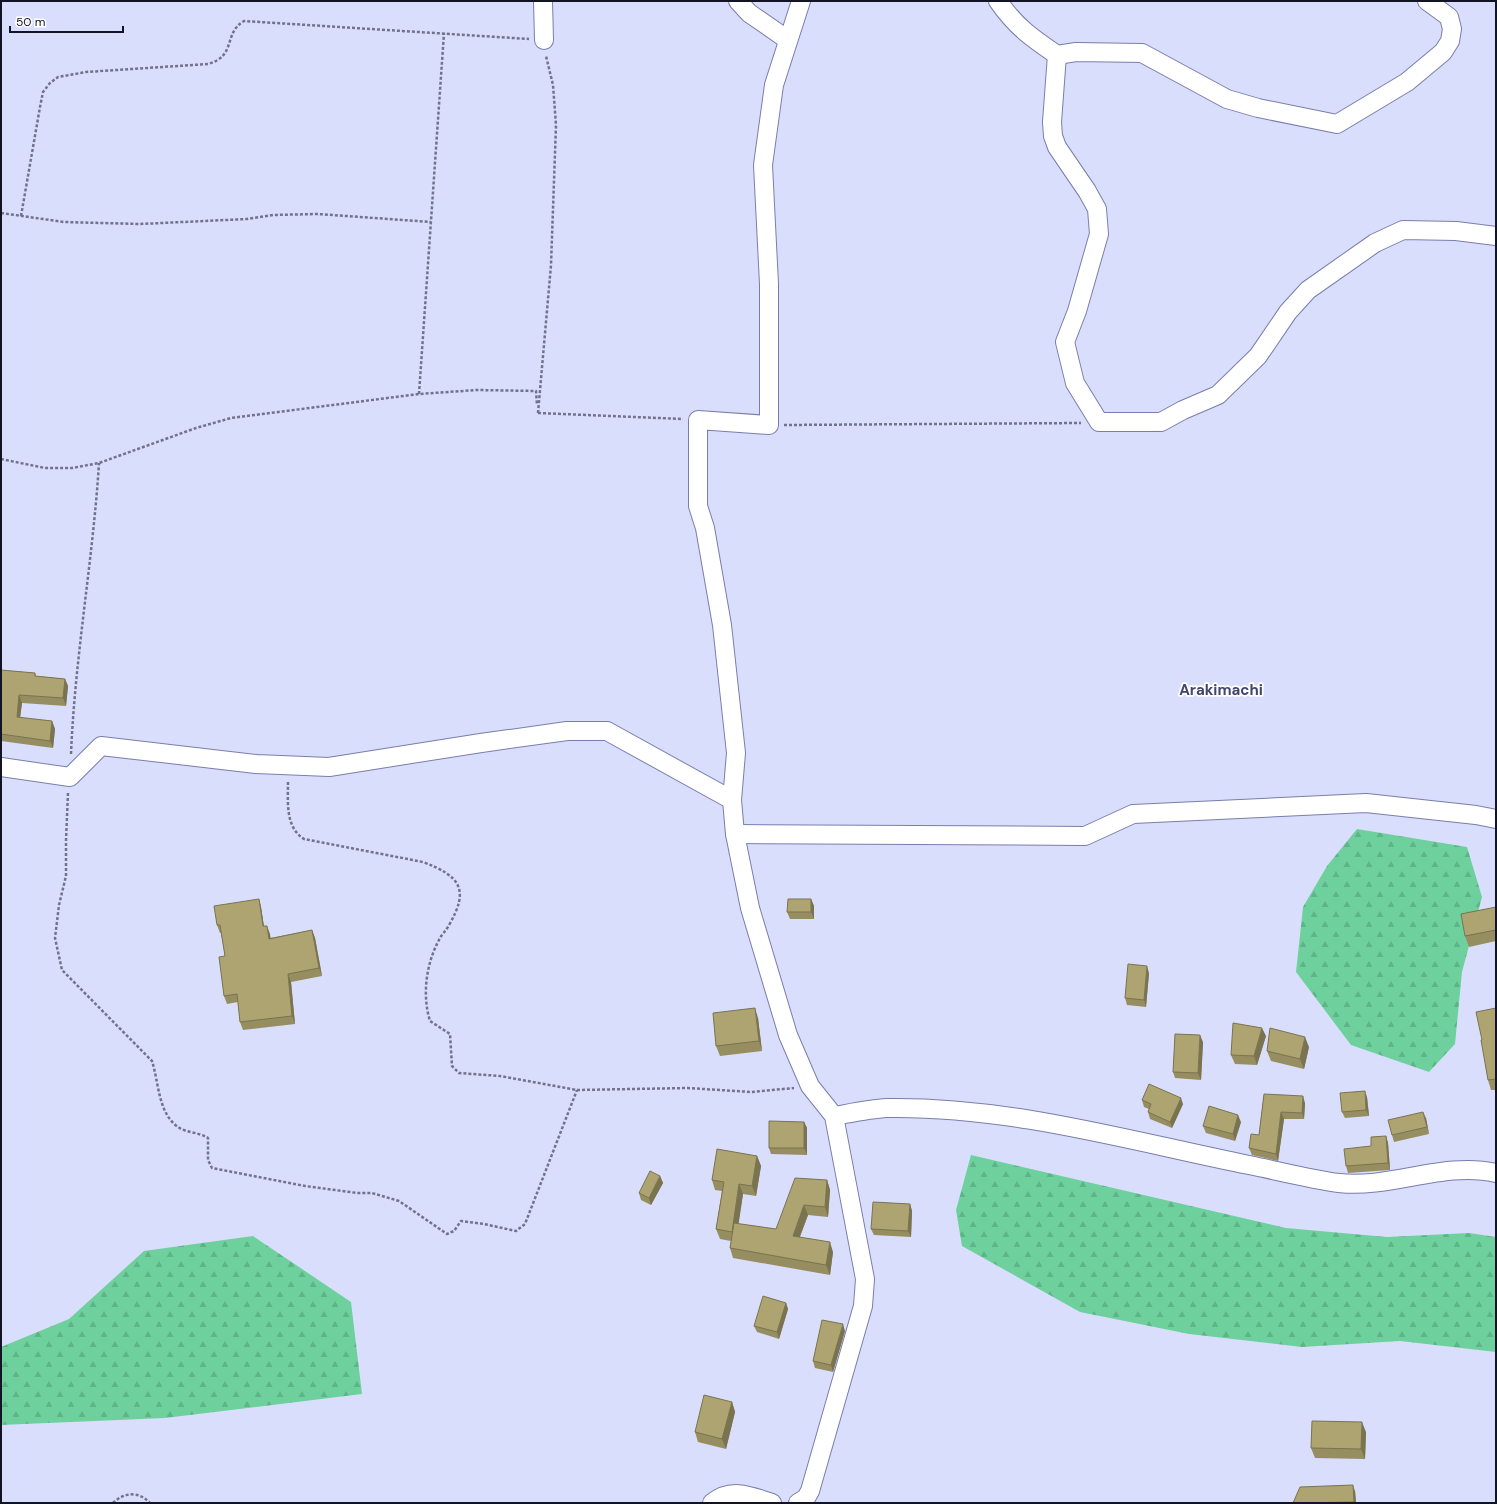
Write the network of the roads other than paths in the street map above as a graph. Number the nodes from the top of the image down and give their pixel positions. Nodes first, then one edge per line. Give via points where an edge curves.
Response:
1 (543, 1) edge
2 (738, 1) edge
3 (801, 1) edge
4 (998, 1) edge
5 (1427, 1) edge
6 (544, 40) road end
7 (788, 40) junction
8 (1057, 55) junction
9 (1496, 236) edge
10 (1, 767) edge
11 (732, 800) junction
12 (1496, 819) edge
13 (735, 834) junction
14 (834, 1116) junction
15 (1496, 1173) edge
16 (712, 1503) edge
17 (772, 1503) edge
18 (798, 1503) edge

1 - 6 street
2 - 7 street via 749,13
3 - 7 street
4 - 8 street via 1008,16 1025,33
5 - 8 street via 1449,17 1452,29 1450,41 1443,52 1407,82 1337,124 1227,99 1142,53 1076,52
7 - 11 street via 774,85 763,166 769,284 769,425 698,420 698,506 705,528 722,625 736,753
8 - 9 street via 1053,136 1057,147 1097,209 1099,234 1077,311 1065,342 1075,383 1099,422 1161,422 1218,395 1258,356 1288,312 1308,290 1375,243 1403,230 1456,231
10 - 11 street via 70,777 101,746 256,764 329,767 567,731 606,731
11 - 13 street
12 - 13 street via 1366,803 1132,814 1085,836
13 - 14 street via 750,908 788,1035 810,1086
14 - 15 street via 886,1108 981,1112 1093,1131 1338,1183 1369,1182 1466,1170
14 - 18 street via 865,1279 864,1298 832,1420 810,1491 806,1498
16 - 17 street via 735,1493

